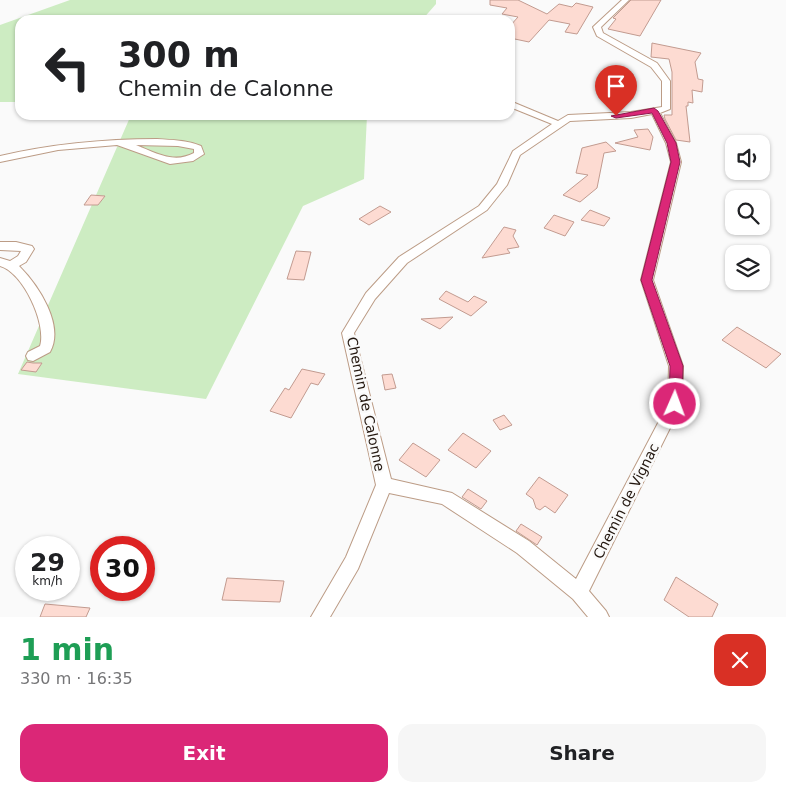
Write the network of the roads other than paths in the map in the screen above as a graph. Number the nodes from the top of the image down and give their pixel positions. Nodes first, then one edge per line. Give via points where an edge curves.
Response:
1 (626, 0) edge
2 (515, 107) edge
3 (654, 111) junction
4 (559, 124) junction
5 (120, 142) junction
6 (0, 159) edge
7 (0, 246) edge
8 (5, 263) edge
9 (33, 356) dead end
10 (384, 485) junction
11 (579, 593) junction
12 (320, 617) edge
13 (600, 617) edge

1 - 3 street via 597,28 600,34 654,65 666,81 666,109
2 - 4 street
3 - 4 street, Chemin de Calonne via 568,118
3 - 11 street, Chemin de Vignac via 671,143 676,162 647,280 676,366 675,404
4 - 10 street, Chemin de Calonne via 516,153 502,185 483,208 403,260 370,296 348,333
5 - 5 street via 189,143 198,148 198,154 188,161 170,161
5 - 6 street via 84,143
7 - 8 street via 28,249 22,259
8 - 9 street via 20,272 48,327 45,349
10 - 11 street, Chemin de Calonne via 446,498 523,547
10 - 12 street, Chemin de Calonne via 352,563
11 - 13 street

